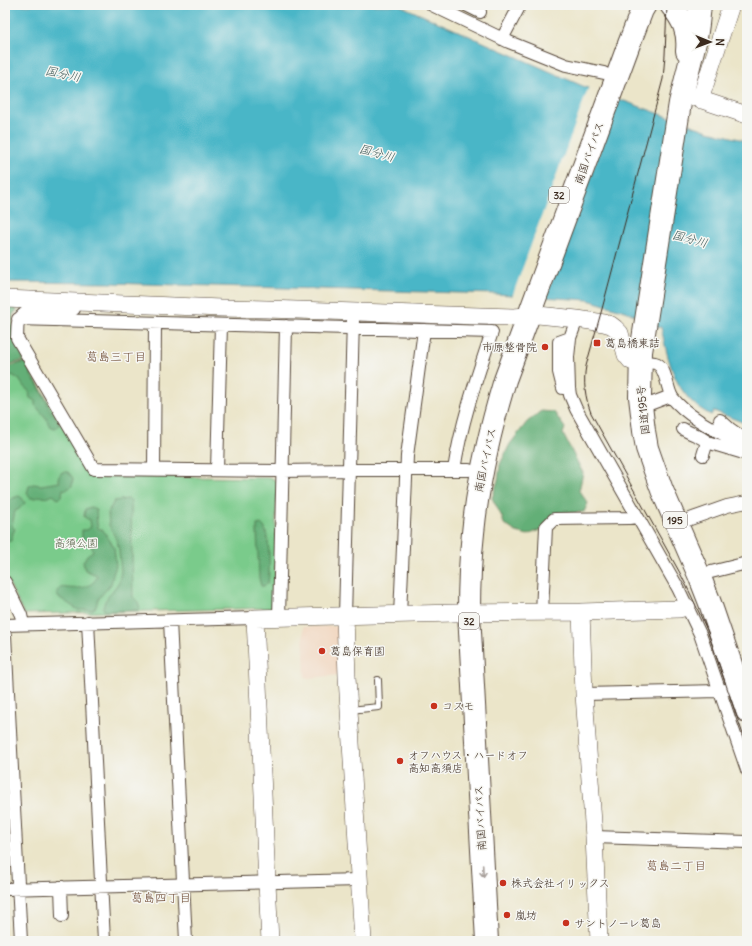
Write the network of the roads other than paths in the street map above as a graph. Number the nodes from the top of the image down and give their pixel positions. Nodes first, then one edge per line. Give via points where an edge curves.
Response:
1 (432, 5) edge
2 (466, 5) edge
3 (520, 5) edge
4 (629, 5) edge
5 (645, 5) edge
6 (671, 5) edge
7 (700, 5) edge
8 (731, 5) edge
9 (480, 12) dead end
10 (502, 39) junction
11 (606, 79) junction
12 (687, 99) junction
13 (747, 115) edge
14 (5, 299) edge
15 (91, 302) junction
16 (267, 309) junction
17 (523, 313) junction
18 (408, 314) junction
19 (18, 319) junction
20 (577, 319) junction
21 (155, 324) junction
22 (352, 324) junction
23 (221, 325) junction
24 (286, 326) junction
25 (424, 330) junction
26 (640, 363) junction
27 (671, 396) junction
28 (648, 405) dead end
29 (720, 420) dead end
30 (683, 429) dead end
31 (747, 439) edge
32 (707, 442) junction
33 (747, 446) edge
34 (747, 454) edge
35 (704, 455) dead end
36 (154, 470) junction
37 (217, 470) junction
38 (349, 470) junction
39 (407, 470) junction
40 (461, 470) junction
41 (282, 471) junction
42 (747, 502) edge
43 (637, 517) junction
44 (676, 524) junction
45 (747, 563) edge
46 (699, 575) junction
47 (5, 582) edge
48 (687, 607) junction
49 (542, 612) junction
50 (581, 612) junction
51 (462, 613) junction
52 (400, 615) junction
53 (345, 616) junction
54 (255, 618) junction
55 (279, 618) junction
56 (170, 621) junction
57 (88, 622) junction
58 (23, 624) junction
59 (5, 625) edge
60 (5, 635) edge
61 (715, 646) junction
62 (378, 680) dead end
63 (735, 690) edge
64 (584, 694) junction
65 (349, 710) junction
66 (747, 711) edge
67 (747, 770) edge
68 (594, 837) junction
69 (747, 842) edge
70 (359, 880) junction
71 (267, 883) junction
72 (183, 884) junction
73 (101, 886) junction
74 (61, 887) junction
75 (18, 888) junction
76 (5, 889) edge
77 (62, 916) dead end
78 (21, 941) edge
79 (104, 941) edge
80 (186, 941) edge
81 (270, 941) edge
82 (362, 941) edge
83 (472, 941) edge
84 (487, 941) edge
85 (599, 941) edge

1 - 10 street
2 - 9 street
3 - 10 street
4 - 11 highway, 南国バイパス / 32
5 - 11 highway, 南国バイパス / 32 via 629,44
6 - 12 highway, 国道195号 / 195 via 683,22 687,35
7 - 12 highway, 国道195号 / 195
8 - 12 street
10 - 11 street
11 - 17 highway, 南国バイパス / 32
12 - 13 street
12 - 26 highway, 国道195号 / 195
14 - 15 street
15 - 16 street
15 - 19 street via 86,309 28,311
16 - 18 street
16 - 22 street via 298,317
17 - 18 street
17 - 20 street
17 - 40 highway, 南国バイパス / 32 via 493,378
17 - 51 highway, 南国バイパス / 32 via 482,471
18 - 22 street via 402,320
19 - 21 street
19 - 36 street via 17,338 94,469
20 - 26 street via 611,325 620,333 626,355 631,361
20 - 43 street via 570,338 570,395
21 - 23 street
21 - 36 street
22 - 24 street
22 - 25 street
22 - 38 street
23 - 24 street
23 - 37 street
24 - 41 street
25 - 39 street
25 - 40 street via 492,332 456,455
26 - 27 street via 660,365
26 - 44 highway, 国道195号 / 195 via 640,397 647,448
27 - 28 street
27 - 33 street via 702,422
29 - 31 street
30 - 32 street
32 - 34 street
32 - 35 street
36 - 37 street
37 - 41 street
38 - 39 street
38 - 41 street
38 - 53 street
39 - 40 street
39 - 52 street
40 - 51 highway, 南国バイパス / 32 via 463,501 456,561
41 - 55 street
42 - 44 street via 727,506
43 - 48 street
43 - 49 street via 554,519 546,527
44 - 46 highway, 国道195号 / 195
45 - 46 street
46 - 61 highway, 国道195号 / 195
47 - 58 street via 22,615
48 - 50 street
48 - 61 street via 700,634
49 - 50 street
49 - 51 street
50 - 64 street
51 - 52 street
51 - 83 highway, 南国バイパス / 32
51 -> 84 highway, 南国バイパス / 32
52 - 53 street
53 - 55 street
53 - 65 street
54 - 55 street
54 - 56 street
54 - 71 street
56 - 57 street
56 - 72 street
57 - 58 street
57 - 73 street
58 - 59 street
60 - 75 street
61 - 63 highway, 国道195号 / 195
62 - 65 lane via 379,707
63 - 64 street
63 - 66 highway, 国道195号 / 195
63 - 67 street
64 - 68 street
65 - 70 street
68 - 69 street
68 - 85 street
70 - 71 street
70 - 82 street
71 - 72 street
71 - 81 street
72 - 73 street
72 - 80 street
73 - 74 street
73 - 79 street
74 - 75 street
74 - 77 street
75 - 76 street
75 - 78 street

